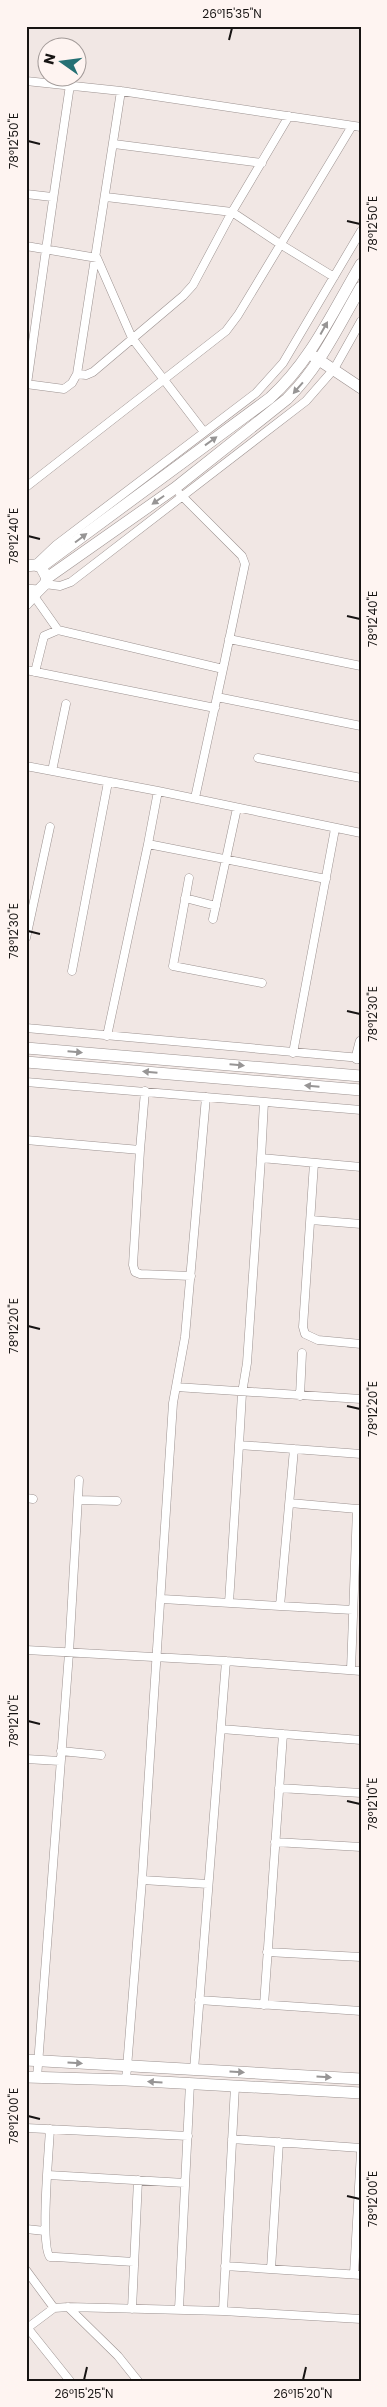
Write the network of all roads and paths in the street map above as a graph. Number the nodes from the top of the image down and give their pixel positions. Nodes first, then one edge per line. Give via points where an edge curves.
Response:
1 (88, 87) edge
2 (70, 88) edge
3 (122, 91) junction
4 (289, 116) junction
5 (352, 126) junction
6 (361, 127) edge
7 (114, 144) junction
8 (262, 163) junction
9 (54, 193) junction
10 (26, 194) edge
11 (106, 197) junction
12 (232, 212) junction
13 (361, 232) edge
14 (280, 244) junction
15 (26, 246) edge
16 (46, 249) junction
17 (97, 258) junction
18 (361, 264) edge
19 (334, 277) junction
20 (361, 287) edge
21 (319, 303) junction
22 (334, 310) junction
23 (361, 321) edge
24 (132, 338) junction
25 (314, 357) junction
26 (334, 369) junction
27 (77, 374) junction
28 (164, 381) junction
29 (27, 384) edge
30 (361, 388) edge
31 (204, 432) junction
32 (26, 487) edge
33 (179, 493) junction
34 (34, 566) edge
35 (36, 590) edge
36 (58, 630) junction
37 (230, 639) junction
38 (361, 666) edge
39 (223, 669) junction
40 (30, 671) edge
41 (217, 697) junction
42 (66, 704) dead end
43 (215, 708) junction
44 (361, 726) edge
45 (258, 758) dead end
46 (26, 766) edge
47 (52, 771) junction
48 (361, 778) edge
49 (108, 782) junction
50 (158, 790) junction
51 (196, 798) junction
52 (237, 808) junction
53 (50, 827) dead end
54 (336, 828) junction
55 (361, 833) edge
56 (148, 844) junction
57 (226, 859) junction
58 (189, 878) dead end
59 (326, 879) junction
60 (185, 898) junction
61 (216, 906) junction
62 (213, 919) dead end
63 (26, 938) edge
64 (72, 971) dead end
65 (262, 983) dead end
66 (26, 1028) edge
67 (107, 1036) junction
68 (361, 1042) edge
69 (26, 1048) edge
70 (293, 1052) junction
71 (359, 1058) edge
72 (26, 1062) edge
73 (359, 1076) edge
74 (26, 1082) edge
75 (358, 1090) edge
76 (144, 1091) junction
77 (206, 1097) junction
78 (264, 1102) junction
79 (361, 1110) edge
80 (26, 1140) edge
81 (140, 1150) junction
82 (261, 1158) junction
83 (314, 1163) junction
84 (361, 1167) edge
85 (310, 1220) junction
86 (361, 1224) edge
87 (191, 1276) junction
88 (361, 1344) edge
89 (302, 1353) dead end
90 (176, 1387) junction
91 (242, 1392) junction
92 (300, 1396) junction
93 (361, 1399) edge
94 (239, 1445) junction
95 (294, 1449) junction
96 (361, 1454) edge
97 (79, 1480) dead end
98 (78, 1500) junction
99 (117, 1501) dead end
100 (290, 1502) junction
101 (359, 1509) edge
102 (162, 1599) junction
103 (228, 1603) junction
104 (280, 1606) junction
105 (353, 1610) junction
106 (26, 1650) edge
107 (69, 1653) junction
108 (157, 1658) junction
109 (226, 1661) junction
110 (351, 1670) junction
111 (361, 1671) edge
112 (221, 1729) junction
113 (283, 1734) junction
114 (361, 1740) edge
115 (61, 1751) junction
116 (101, 1755) dead end
117 (26, 1759) edge
118 (60, 1761) junction
119 (279, 1788) junction
120 (361, 1794) edge
121 (275, 1842) junction
122 (361, 1847) edge
123 (142, 1880) junction
124 (208, 1884) junction
125 (268, 1952) junction
126 (361, 1957) edge
127 (199, 2000) junction
128 (264, 2006) junction
129 (361, 2011) edge
130 (32, 2061) edge
131 (126, 2066) junction
132 (194, 2070) junction
133 (32, 2077) edge
134 (361, 2079) edge
135 (126, 2080) junction
136 (190, 2084) junction
137 (234, 2086) junction
138 (361, 2093) edge
139 (26, 2128) edge
140 (50, 2129) junction
141 (188, 2136) junction
142 (232, 2139) junction
143 (279, 2142) junction
144 (361, 2148) edge
145 (361, 2152) edge
146 (48, 2174) junction
147 (138, 2180) junction
148 (185, 2184) junction
149 (26, 2229) edge
150 (45, 2231) junction
151 (134, 2262) junction
152 (225, 2266) junction
153 (271, 2269) junction
154 (26, 2270) edge
155 (357, 2275) edge
156 (68, 2307) junction
157 (54, 2308) junction
158 (132, 2309) junction
159 (179, 2310) junction
160 (223, 2311) junction
161 (361, 2320) edge
162 (27, 2327) edge
163 (70, 2381) edge
164 (138, 2381) edge

1 - 3 street
2 - 9 street
3 - 4 street
3 - 7 street
4 - 5 street
4 - 8 street
5 - 6 street
5 - 14 street
7 - 8 street
7 - 11 street
8 - 12 street
9 - 10 street via 52,197
9 - 16 street
11 - 12 street
11 - 17 street
12 - 14 street
12 - 24 street via 184,296
13 - 19 street
14 - 19 street
14 - 28 street via 226,331
15 - 16 street
16 - 17 street
16 - 29 street
17 - 24 street
17 - 27 street
18 - 22 street
19 - 21 street
20 - 25 street
21 - 22 street
21 - 31 street via 270,380
25 -> 22 street
23 - 26 street
24 - 27 street via 92,372
24 - 28 street
25 - 26 street
25 -> 33 street via 302,384
34 -> 25 street via 270,398
26 - 30 street
26 - 33 street via 306,401
27 - 29 street via 64,389
28 - 31 street
28 - 32 street
31 - 34 street via 56,545
33 -> 35 street
33 - 35 street via 71,582
33 - 37 street via 242,556 245,564
34 - 35 street
35 - 36 street
36 - 39 street
36 - 40 street via 44,636
37 - 38 street
37 - 39 street
39 - 41 street
40 - 43 street
41 - 43 street
41 - 44 street
42 - 47 street
43 - 51 street
45 - 48 street
46 - 47 street
47 - 49 street
49 - 50 street
49 - 64 street
50 - 51 street
50 - 56 street
51 - 52 street
52 - 54 street
52 - 57 street
53 - 63 street
54 - 55 street
54 - 59 street
56 - 57 street
56 - 67 street
57 - 59 street
57 - 61 street
58 - 60 street
59 - 70 street
60 - 61 street
60 - 65 street via 173,966
61 - 62 street
66 - 67 street
67 - 70 street
68 - 71 street
69 -> 73 street
70 - 71 street
75 -> 72 street
73 - 75 street
74 - 76 street
76 - 77 street
76 - 81 street
77 - 78 street
77 - 87 street
78 - 79 street
78 - 82 street
80 - 81 street
81 - 87 street via 135,1272
82 - 83 street
82 - 91 street via 247,1363
83 - 84 street
83 - 85 street
85 - 86 street
85 - 88 street via 306,1334 318,1340
87 - 90 street
89 - 92 street
90 - 91 street
90 - 102 street
91 - 92 street
91 - 94 street
92 - 93 street
94 - 95 street
94 - 103 street
95 - 96 street
95 - 100 street
97 - 98 street
98 - 99 street
98 - 107 street
100 - 101 street
100 - 104 street
101 - 105 street
102 - 103 street
102 - 108 street
103 - 104 street
104 - 105 street
105 - 110 street
106 - 107 street
107 - 108 street
107 - 115 street
108 - 109 street
108 - 123 street
109 - 110 street
109 - 112 street
110 - 111 street
112 - 113 street
112 - 124 street
113 - 114 street
113 - 119 street
115 - 116 street
115 - 118 street
117 - 118 street
118 - 130 street
119 - 120 street
119 - 121 street
121 - 122 street
121 - 125 street
123 - 124 street
123 - 131 street
124 - 127 street
125 - 126 street
125 - 128 street
127 - 128 street
127 - 132 street
128 - 129 street
130 -> 131 street
130 - 133 street
131 - 132 street
131 - 135 street
132 -> 134 street
133 - 135 street
136 -> 135 street
136 - 137 street
136 - 141 street
137 - 138 street
137 - 142 street
139 - 140 street
140 - 141 street
140 - 146 street
141 - 148 street
142 - 143 street
142 - 152 street
143 - 144 street
143 - 153 street
145 - 155 street
146 - 147 street
146 - 150 street
147 - 148 street
147 - 151 street
148 - 159 street
149 - 150 street
150 - 151 street via 50,2257
151 - 158 street
152 - 153 street
152 - 160 street
153 - 155 street
154 - 157 street
156 - 157 street
156 - 158 street
156 - 164 street via 118,2356
157 - 162 street
158 - 159 street
159 - 160 street
160 - 161 street
162 - 163 street

